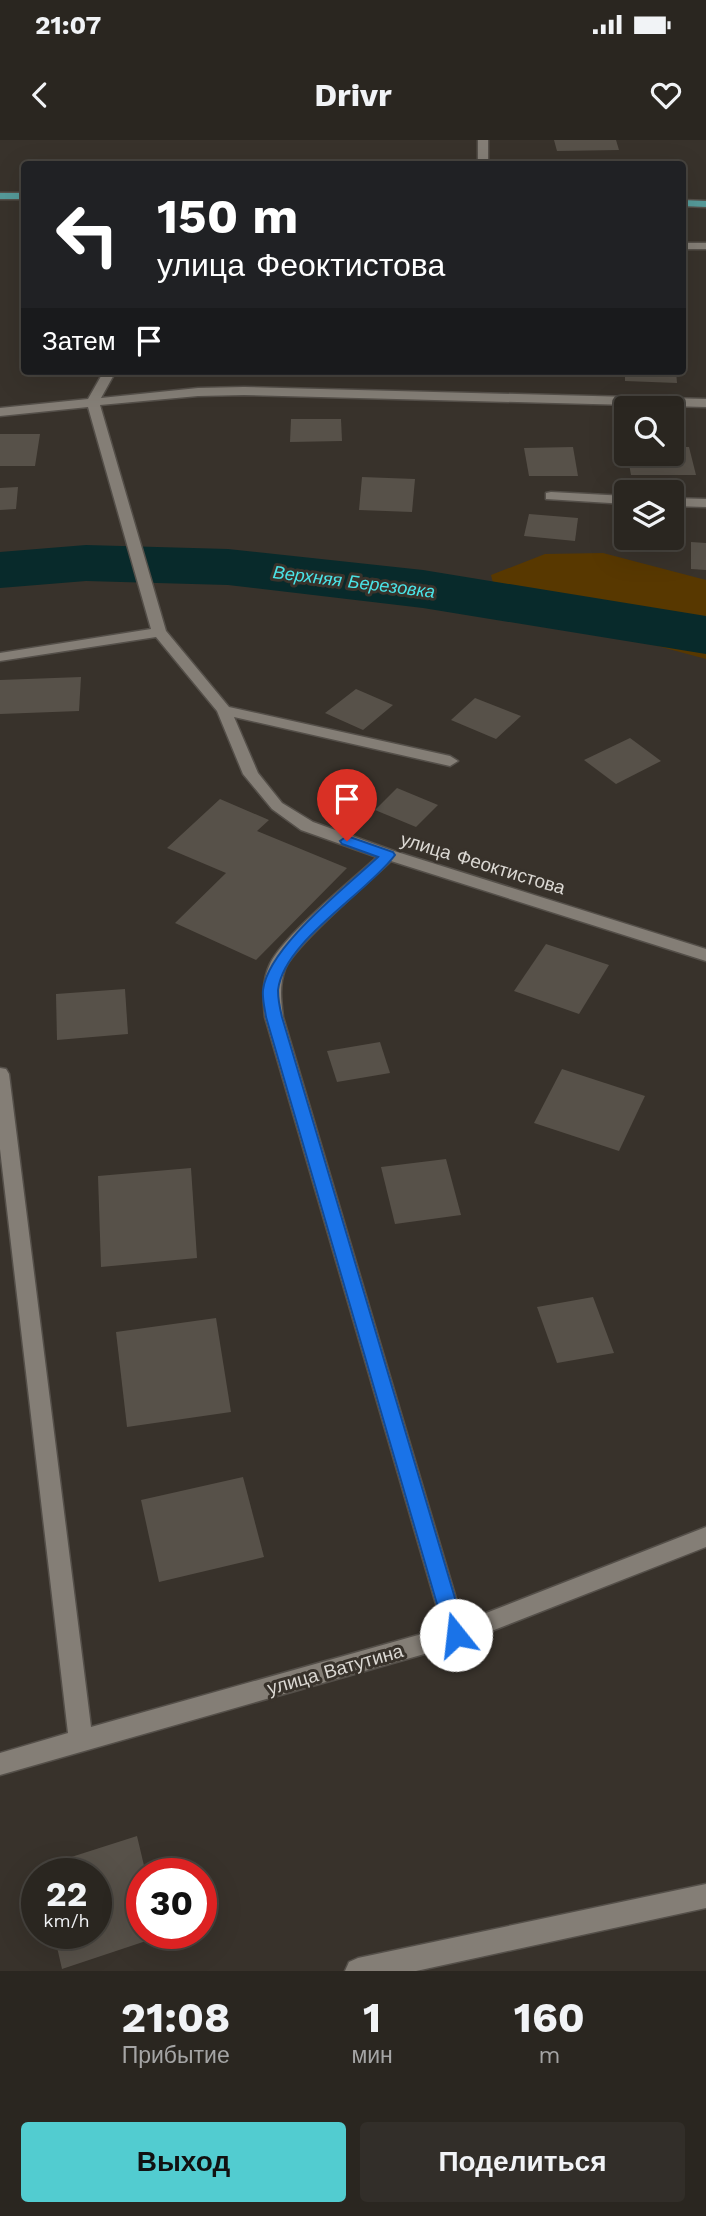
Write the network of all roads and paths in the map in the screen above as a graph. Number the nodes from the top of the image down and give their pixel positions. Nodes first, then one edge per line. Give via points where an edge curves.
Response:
1 (483, 140) edge
2 (483, 161) edge
3 (0, 196) edge
4 (21, 196) edge
5 (686, 203) edge
6 (706, 204) edge
7 (686, 246) edge
8 (706, 246) edge
9 (108, 375) edge
10 (93, 402) junction
11 (706, 403) edge
12 (0, 412) edge
13 (551, 496) dead end
14 (614, 499) edge
15 (684, 502) edge
16 (706, 503) edge
17 (159, 632) junction
18 (0, 657) edge
19 (224, 710) junction
20 (450, 761) dead end
21 (388, 855) junction
22 (706, 955) edge
23 (0, 1074) edge
24 (706, 1538) edge
25 (456, 1635) junction
26 (81, 1742) junction
27 (0, 1764) edge
28 (706, 1896) edge
29 (358, 1971) edge

1 - 2 street
3 - 4 main road
5 - 6 main road
7 - 8 street
9 - 10 street
10 - 11 street via 244,391
10 - 12 street
10 - 17 street, улица Феоктистова
13 - 14 street
15 - 16 street
17 - 18 street
17 - 19 street, улица Феоктистова
19 - 20 street
19 - 21 street, улица Феоктистова via 251,774 277,806 307,826
21 - 22 street, улица Феоктистова
21 - 25 street via 296,943 278,965 271,991 274,1017
23 - 26 street
24 - 25 street, улица Ватутина
25 - 26 street, улица Ватутина
26 - 27 street, улица Ватутина
28 - 29 street

